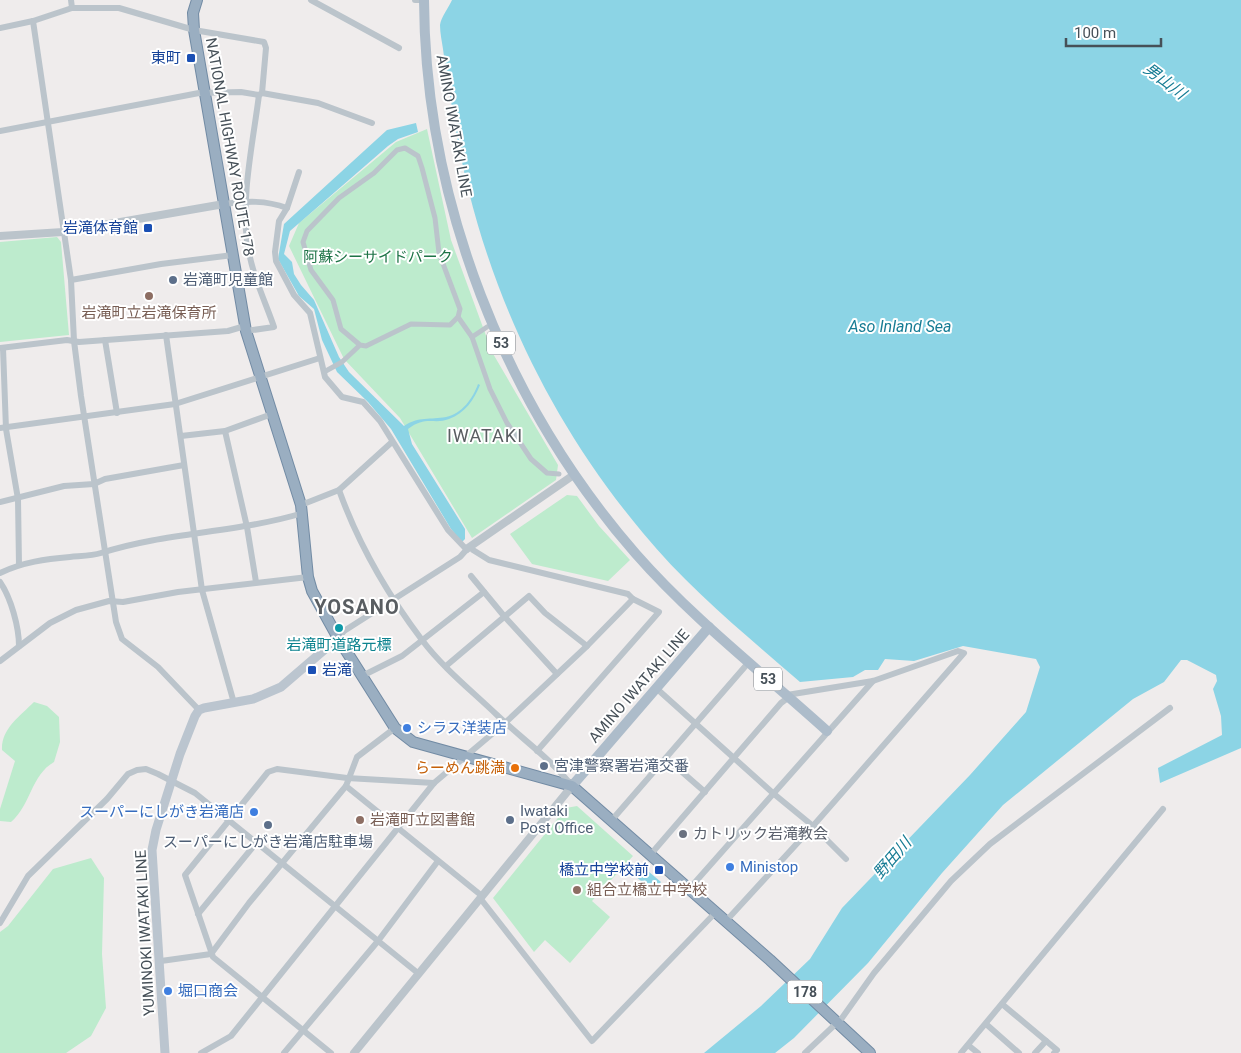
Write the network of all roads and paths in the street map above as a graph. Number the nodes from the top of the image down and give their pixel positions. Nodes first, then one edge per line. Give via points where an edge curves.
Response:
1 (71, 0) edge
2 (190, 0) edge
3 (197, 0) edge
4 (311, 0) edge
5 (415, 0) edge
6 (424, 0) edge
7 (72, 8) junction
8 (193, 13) junction
9 (33, 21) junction
10 (0, 28) edge
11 (194, 30) junction
12 (399, 48) dead end
13 (206, 94) junction
14 (260, 94) junction
15 (49, 121) junction
16 (372, 123) dead end
17 (0, 131) edge
18 (299, 172) dead end
19 (247, 200) junction
20 (224, 204) junction
21 (287, 208) junction
22 (64, 232) junction
23 (0, 236) edge
24 (233, 255) junction
25 (71, 280) junction
26 (458, 317) junction
27 (487, 327) dead end
28 (245, 329) junction
29 (166, 335) junction
30 (472, 337) junction
31 (105, 340) junction
32 (74, 341) junction
33 (360, 345) junction
34 (2, 348) edge
35 (320, 358) junction
36 (324, 372) junction
37 (260, 378) junction
38 (174, 404) junction
39 (117, 412) junction
40 (272, 414) junction
41 (85, 417) junction
42 (3, 428) edge
43 (225, 431) junction
44 (181, 436) junction
45 (392, 442) junction
46 (184, 465) junction
47 (559, 474) dead end
48 (575, 474) junction
49 (94, 484) junction
50 (339, 490) junction
51 (18, 499) junction
52 (0, 502) edge
53 (302, 509) junction
54 (247, 527) junction
55 (195, 535) junction
56 (469, 548) junction
57 (104, 552) junction
58 (19, 565) junction
59 (0, 572) edge
60 (471, 576) dead end
61 (308, 577) junction
62 (0, 582) edge
63 (256, 582) junction
64 (202, 590) junction
65 (484, 592) junction
66 (394, 598) junction
67 (632, 599) junction
68 (112, 602) junction
69 (504, 616) junction
70 (709, 627) junction
71 (338, 638) junction
72 (422, 641) junction
73 (19, 646) junction
74 (587, 646) junction
75 (0, 662) edge
76 (750, 662) junction
77 (446, 666) junction
78 (557, 674) junction
79 (362, 676) junction
80 (873, 681) junction
81 (656, 688) junction
82 (788, 696) junction
83 (234, 704) junction
84 (1170, 708) dead end
85 (199, 710) junction
86 (505, 723) junction
87 (696, 724) junction
88 (395, 728) junction
89 (827, 731) junction
90 (537, 751) junction
91 (465, 758) junction
92 (666, 758) junction
93 (734, 758) junction
94 (347, 778) junction
95 (172, 782) junction
96 (434, 783) junction
97 (346, 786) junction
98 (572, 786) junction
99 (705, 792) junction
100 (774, 794) junction
101 (1163, 809) dead end
102 (229, 820) junction
103 (612, 821) junction
104 (813, 826) junction
105 (398, 828) junction
106 (257, 842) junction
107 (650, 854) junction
108 (846, 859) dead end
109 (438, 861) junction
110 (282, 863) junction
111 (690, 888) junction
112 (481, 897) junction
113 (334, 906) junction
114 (716, 912) junction
115 (198, 914) junction
116 (726, 922) junction
117 (0, 923) edge
118 (378, 941) junction
119 (211, 954) junction
120 (160, 961) junction
121 (419, 974) junction
122 (262, 996) junction
123 (1002, 1004) junction
124 (837, 1021) junction
125 (986, 1024) junction
126 (303, 1030) junction
127 (1046, 1041) junction
128 (968, 1044) junction
129 (165, 1053) edge
130 (201, 1053) edge
131 (284, 1053) edge
132 (331, 1053) edge
133 (354, 1053) edge
134 (805, 1053) edge
135 (870, 1053) edge
136 (961, 1053) edge
137 (978, 1053) edge
138 (1019, 1053) edge
139 (1035, 1053) edge
140 (1054, 1053) edge

1 - 7 street
2 - 8 street
3 - 8 highway, NATIONAL HIGHWAY ROUTE 178 / 178
4 - 12 street
5 - 6 street
6 - 48 main road, AMINO IWATAKI LINE / 53 via 427,71 442,161 473,274 503,349 537,415
7 - 9 street
7 - 11 street via 119,8
8 - 11 highway, NATIONAL HIGHWAY ROUTE 178 / 178
9 - 10 street
9 - 15 street
11 - 13 highway, NATIONAL HIGHWAY ROUTE 178 / 178
11 - 14 street via 264,42
13 - 14 street
13 - 15 street
13 - 20 highway, NATIONAL HIGHWAY ROUTE 178 / 178
14 - 16 street via 318,103
14 - 19 street
15 - 17 street
15 - 22 street
18 - 21 street
19 - 20 street
19 - 21 street
19 - 28 street via 248,250 274,327
20 - 22 street
20 - 24 highway, NATIONAL HIGHWAY ROUTE 178 / 178
21 - 35 street via 279,221 276,261 294,295 310,312
22 - 23 street
22 - 25 street
24 - 25 street
24 - 28 highway, NATIONAL HIGHWAY ROUTE 178 / 178
25 - 32 street
26 - 30 street
26 - 33 street via 444,326 411,324 366,346
26 - 33 street via 460,309 440,253 435,218 418,156 405,148 397,150 374,173 339,198 307,231 303,242 311,270 333,300 341,329
27 - 30 street
28 - 29 street
28 - 37 highway, NATIONAL HIGHWAY ROUTE 178 / 178
29 - 31 street
29 - 38 street
30 - 47 street via 490,389 507,423 531,459 547,473
31 - 32 street
31 - 39 street
32 - 34 street
32 - 41 street
33 - 36 street via 351,355
34 - 42 street
35 - 36 street
35 - 37 street
36 - 45 street via 328,382 342,397 363,402 380,421
37 - 38 street
37 - 40 highway, NATIONAL HIGHWAY ROUTE 178 / 178
38 - 39 street
38 - 44 street
39 - 41 street
40 - 43 street
40 - 53 highway, NATIONAL HIGHWAY ROUTE 178 / 178
41 - 42 street
41 - 49 street
42 - 51 street
43 - 44 street
43 - 54 street
44 - 46 street
45 - 50 street
45 - 56 street via 448,530
46 - 49 street via 105,479
46 - 55 street
48 - 56 street
48 - 70 main road, AMINO IWATAKI LINE / 53 via 636,554
49 - 51 street via 64,486
49 - 57 street
50 - 53 street
50 - 66 street via 359,537
51 - 52 street
51 - 58 street
53 - 54 street
53 - 61 highway, NATIONAL HIGHWAY ROUTE 178 / 178
54 - 55 street
54 - 63 street
55 - 57 street
55 - 64 street
56 - 66 street
56 - 67 street via 489,560 628,594
57 - 58 street
57 - 68 street
58 - 59 street
60 - 65 street
61 - 63 street
61 - 71 highway, NATIONAL HIGHWAY ROUTE 178 / 178 via 312,592
62 - 73 street via 10,599 19,629
63 - 64 street
64 - 68 street
64 - 83 street
65 - 69 street
65 - 72 street
66 - 71 street
66 - 72 street
67 - 74 street
67 - 90 street via 659,612
68 - 73 street via 76,610 50,623
68 - 85 street via 122,639 158,667
69 - 74 street via 528,596
69 - 77 street
69 - 78 street
70 - 76 main road, AMINO IWATAKI LINE / 53
70 - 81 main road, AMINO IWATAKI LINE
71 - 79 highway, NATIONAL HIGHWAY ROUTE 178 / 178
71 - 83 main road via 281,686
72 - 77 street
72 - 79 street via 402,656
73 - 75 street
74 - 78 street
76 - 82 main road, AMINO IWATAKI LINE / 53
76 - 87 street
77 - 86 street
78 - 86 street
79 - 88 highway, NATIONAL HIGHWAY ROUTE 178 / 178
80 - 82 street
80 - 89 street
80 - 104 street via 958,650 964,653
81 - 87 street
81 - 98 main road, AMINO IWATAKI LINE
82 - 89 main road, AMINO IWATAKI LINE / 53
82 - 93 street
83 - 85 main road
84 - 124 street via 990,844 951,881
85 - 95 main road, YUMINOKI IWATAKI LINE
86 - 90 street
86 - 91 street
87 - 92 street
87 - 93 street
88 - 91 highway, NATIONAL HIGHWAY ROUTE 178 / 178 via 413,742
88 - 94 street via 357,757
89 - 100 street
90 - 98 street
91 - 96 street
91 - 98 highway, NATIONAL HIGHWAY ROUTE 178 / 178
92 - 99 street
92 - 103 street
93 - 99 street
93 - 100 street
94 - 96 street
94 - 97 street
94 - 102 street via 277,769 268,772
95 - 102 street via 195,794
95 - 117 street via 146,770 128,774 107,799 28,876
95 - 120 main road, YUMINOKI IWATAKI LINE via 152,850
96 - 105 street
97 - 105 street
97 - 110 street
98 - 103 highway, NATIONAL HIGHWAY ROUTE 178 / 178
98 - 112 street
99 - 107 street
100 - 104 street
100 - 111 street
101 - 123 street
102 - 106 street
102 - 115 street via 185,875
103 - 107 highway, NATIONAL HIGHWAY ROUTE 178 / 178
104 - 108 street
104 - 116 street
105 - 109 street
105 - 113 street
106 - 110 street
106 - 115 street
107 - 111 highway, NATIONAL HIGHWAY ROUTE 178 / 178
109 - 112 street
109 - 118 street
110 - 113 street
110 - 119 street
111 - 114 highway, NATIONAL HIGHWAY ROUTE 178 / 178
112 - 114 street via 592,1040
112 - 121 street
113 - 118 street
113 - 122 street
114 - 116 highway, NATIONAL HIGHWAY ROUTE 178 / 178
115 - 119 street
116 - 124 highway, NATIONAL HIGHWAY ROUTE 178 / 178
118 - 121 street
118 - 126 street
119 - 120 street
119 - 122 street
120 - 129 main road, YUMINOKI IWATAKI LINE
121 - 133 street
122 - 126 street
122 - 130 street via 231,1036
123 - 125 street
123 - 127 street
124 - 134 street
124 - 135 highway, NATIONAL HIGHWAY ROUTE 178 / 178
125 - 128 street
125 - 138 street
126 - 131 street
126 - 132 street
127 - 139 street
127 - 140 street via 1056,1050
128 - 136 street
128 - 137 street

